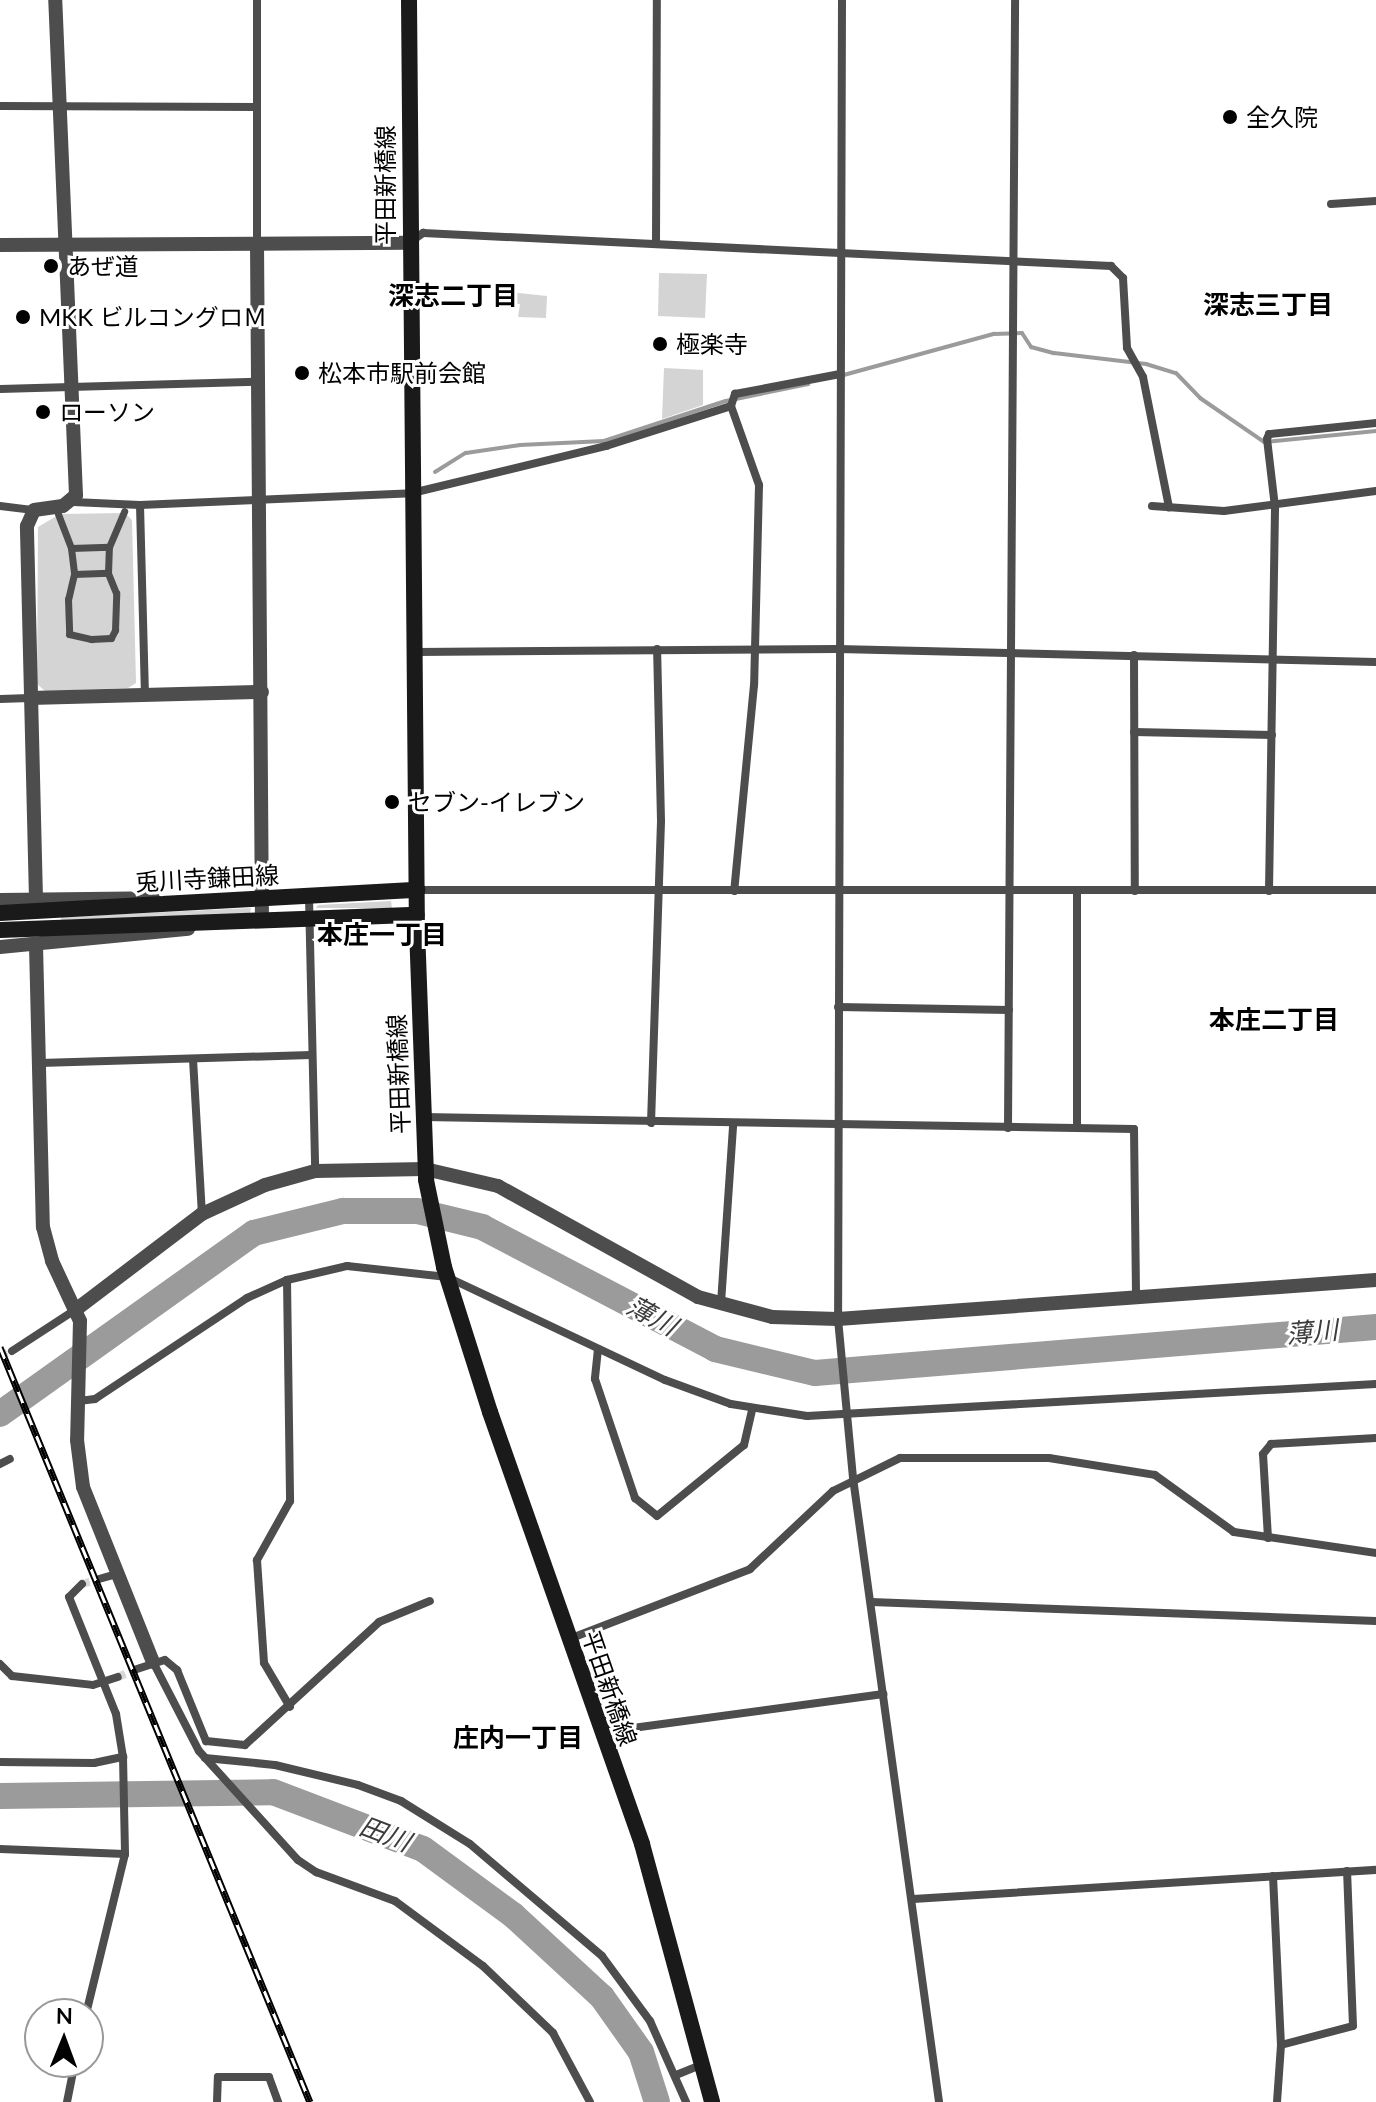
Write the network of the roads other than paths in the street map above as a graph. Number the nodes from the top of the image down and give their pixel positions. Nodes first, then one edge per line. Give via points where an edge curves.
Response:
1 (55, 0) edge
2 (257, 0) edge
3 (409, 0) edge
4 (657, 0) edge
5 (842, 0) edge
6 (1015, 0) edge
7 (0, 106) edge
8 (60, 107) junction
9 (256, 107) junction
10 (1376, 201) edge
11 (1331, 204) dead end
12 (257, 243) junction
13 (408, 243) junction
14 (656, 244) junction
15 (0, 245) edge
16 (65, 245) junction
17 (841, 254) junction
18 (1015, 261) junction
19 (840, 377) junction
20 (258, 382) junction
21 (72, 387) junction
22 (0, 389) edge
23 (733, 403) junction
24 (1376, 423) edge
25 (1376, 491) edge
26 (412, 493) junction
27 (259, 500) junction
28 (73, 502) junction
29 (140, 505) junction
30 (0, 506) edge
31 (1152, 506) dead end
32 (1169, 507) junction
33 (1275, 507) junction
34 (34, 510) junction
35 (124, 511) dead end
36 (58, 514) dead end
37 (109, 547) junction
38 (71, 548) junction
39 (108, 573) junction
40 (74, 574) junction
41 (657, 649) junction
42 (755, 649) junction
43 (838, 649) junction
44 (416, 652) junction
45 (1010, 652) junction
46 (1134, 655) junction
47 (1376, 662) edge
48 (1273, 663) junction
49 (262, 692) junction
50 (145, 695) junction
51 (30, 698) junction
52 (0, 699) edge
53 (1134, 732) junction
54 (1272, 735) junction
55 (417, 890) junction
56 (659, 890) junction
57 (1376, 890) edge
58 (734, 891) junction
59 (1009, 891) junction
60 (1077, 891) junction
61 (1135, 891) junction
62 (1269, 891) junction
63 (837, 892) junction
64 (309, 897) junction
65 (264, 898) junction
66 (36, 899) junction
67 (0, 900) edge
68 (193, 902) junction
69 (0, 913) edge
70 (417, 915) junction
71 (311, 919) junction
72 (262, 920) junction
73 (204, 924) junction
74 (0, 930) edge
75 (0, 941) edge
76 (36, 945) junction
77 (0, 947) edge
78 (838, 1007) junction
79 (1009, 1010) junction
80 (311, 1055) junction
81 (193, 1059) junction
82 (40, 1063) junction
83 (423, 1117) junction
84 (651, 1123) junction
85 (733, 1125) junction
86 (836, 1128) junction
87 (1008, 1128) junction
88 (1077, 1128) junction
89 (315, 1171) junction
90 (425, 1174) junction
91 (202, 1214) junction
92 (445, 1272) junction
93 (287, 1280) junction
94 (1376, 1280) edge
95 (1136, 1299) junction
96 (721, 1305) junction
97 (79, 1314) junction
98 (838, 1326) junction
99 (598, 1349) junction
100 (12, 1351) tunnel mouth
101 (1376, 1384) edge
102 (79, 1400) junction
103 (752, 1409) junction
104 (846, 1412) junction
105 (1376, 1438) edge
106 (10, 1459) dead end
107 (0, 1464) edge
108 (853, 1478) junction
109 (1268, 1538) junction
110 (1376, 1553) edge
111 (116, 1574) junction
112 (99, 1579) tunnel mouth
113 (82, 1584) dead end
114 (430, 1601) dead end
115 (871, 1602) junction
116 (1376, 1621) edge
117 (568, 1639) junction
118 (153, 1662) junction
119 (0, 1664) edge
120 (137, 1669) tunnel mouth
121 (118, 1677) tunnel mouth
122 (105, 1684) junction
123 (883, 1694) junction
124 (290, 1707) junction
125 (599, 1733) junction
126 (207, 1759) junction
127 (123, 1761) junction
128 (0, 1762) edge
129 (0, 1849) edge
130 (125, 1849) junction
131 (1376, 1870) edge
132 (1347, 1871) junction
133 (1273, 1876) junction
134 (913, 1899) junction
135 (90, 1998) edge
136 (1281, 2045) junction
137 (702, 2065) junction
138 (676, 2075) junction
139 (72, 2078) edge
140 (67, 2102) edge
141 (217, 2102) edge
142 (278, 2102) edge
143 (590, 2102) edge
144 (686, 2102) edge
145 (712, 2102) edge
146 (939, 2102) edge
147 (1277, 2102) edge

1 - 8 street
2 - 9 street
3 - 13 main road, 平田新橋線
4 - 14 street
5 - 17 street
6 - 18 street
7 - 8 street
8 - 9 street
8 - 16 street
9 - 12 street
10 - 11 street
12 - 13 street
12 - 16 street
12 - 20 street
13 - 14 street via 423,233
13 - 26 main road, 平田新橋線
14 - 17 street
15 - 16 street
16 - 21 street
17 - 18 street
17 - 19 street
18 - 32 street via 1111,266 1119,272 1131,359 1139,370
18 - 45 street
19 - 23 street
19 - 43 street
20 - 21 street
20 - 27 street
21 - 22 street
21 - 28 street
23 - 26 street via 606,446
23 - 42 street via 759,485
24 - 33 street via 1269,434
25 - 33 street
26 - 27 street
26 - 44 main road, 平田新橋線
27 - 29 street
27 - 49 street
28 - 29 street
28 - 34 street
29 - 50 street
30 - 34 street
31 - 32 street
32 - 33 street
33 - 48 street
34 - 51 street via 27,526
35 - 37 street
36 - 38 street
37 - 38 street
37 - 39 street
38 - 40 street
39 - 40 street
39 - 40 street via 116,593 115,630 111,638 91,639 69,634
41 - 42 street
41 - 44 street
41 - 56 street
42 - 43 street
42 - 58 street
43 - 45 street
43 - 63 street
44 - 55 main road, 平田新橋線
45 - 46 street
45 - 59 street
46 - 48 street
46 - 53 street
47 - 48 street
48 - 54 street
49 - 50 street
49 - 65 street
50 - 51 street
51 - 52 street
51 - 66 street
53 - 54 street
53 - 61 street
54 - 62 street
55 - 56 street
55 - 64 main road, 兎川寺鎌田線
55 - 70 main road, 平田新橋線
56 - 58 street
56 - 84 street
57 - 62 street
58 - 63 street
59 - 60 street
59 - 63 street
59 - 79 street
60 - 61 street
60 - 88 street
61 - 62 street
63 - 78 street
64 - 65 main road, 兎川寺鎌田線
64 - 71 street
65 - 68 main road, 兎川寺鎌田線
65 - 72 street
66 - 67 street
66 - 68 street
68 - 69 main road, 兎川寺鎌田線
70 - 71 main road, 兎川寺鎌田線
70 - 83 main road, 平田新橋線
71 - 72 main road, 兎川寺鎌田線
71 - 80 street
72 - 73 main road, 兎川寺鎌田線
73 - 74 main road, 兎川寺鎌田線
73 - 76 street
75 - 76 street via 28,939
76 - 77 street
76 - 82 street
78 - 79 street
78 - 86 street
79 - 87 street
80 - 81 street
80 - 89 street
81 - 82 street
81 - 91 street
82 - 97 street via 43,1227 52,1261
83 - 84 street
83 - 90 main road, 平田新橋線
84 - 85 street
85 - 86 street
85 - 96 street
86 - 87 street
86 - 98 street
87 - 88 street
88 - 95 street via 1134,1129
89 - 90 street
89 - 91 street via 265,1185
90 - 92 main road, 平田新橋線
90 - 96 street via 498,1186
91 - 97 street
92 - 93 street via 347,1266
92 - 99 street
92 - 117 main road, 平田新橋線
93 - 102 street via 247,1298 95,1399
93 - 124 street via 290,1501 257,1560 264,1663
94 - 95 street
95 - 98 street
96 - 98 street
97 - 100 street
97 - 102 street
98 - 104 street
99 - 103 street via 665,1380
99 - 103 street via 595,1379 635,1498 657,1516 744,1445
101 - 104 street
102 - 111 street via 83,1487
103 - 104 street
104 - 108 street
105 - 109 street via 1271,1444 1263,1454
106 - 107 street
108 - 109 street via 918,1456 1049,1458 1155,1475 1213,1521 1234,1532
108 - 115 street
108 - 117 street via 750,1569
109 - 110 street
111 - 112 street
111 - 118 street
113 - 122 street via 69,1597
114 - 124 street via 379,1622
115 - 116 street via 947,1600
115 - 123 street
117 - 125 main road, 平田新橋線
118 - 120 street
118 - 124 street via 165,1660 177,1670 206,1741 215,1745 245,1745
118 - 126 street
119 - 122 street via 12,1676
121 - 122 street
122 - 127 street
123 - 125 street
123 - 134 street
125 - 137 main road, 平田新橋線 via 642,1844
126 - 138 street via 275,1765 358,1785 401,1801 470,1844 602,1956 650,2021
126 - 143 street via 294,1855 316,1872 368,1889 443,1934 525,2004 568,2054
127 - 128 street
127 - 130 street
129 - 130 street
130 - 135 street
131 - 132 street
132 - 133 street
132 - 136 street via 1353,2026
133 - 134 street
133 - 136 street
134 - 146 street
136 - 147 street
137 - 138 street
137 - 145 main road, 平田新橋線
138 - 144 street
139 - 140 street
141 - 142 street via 218,2077 269,2077

